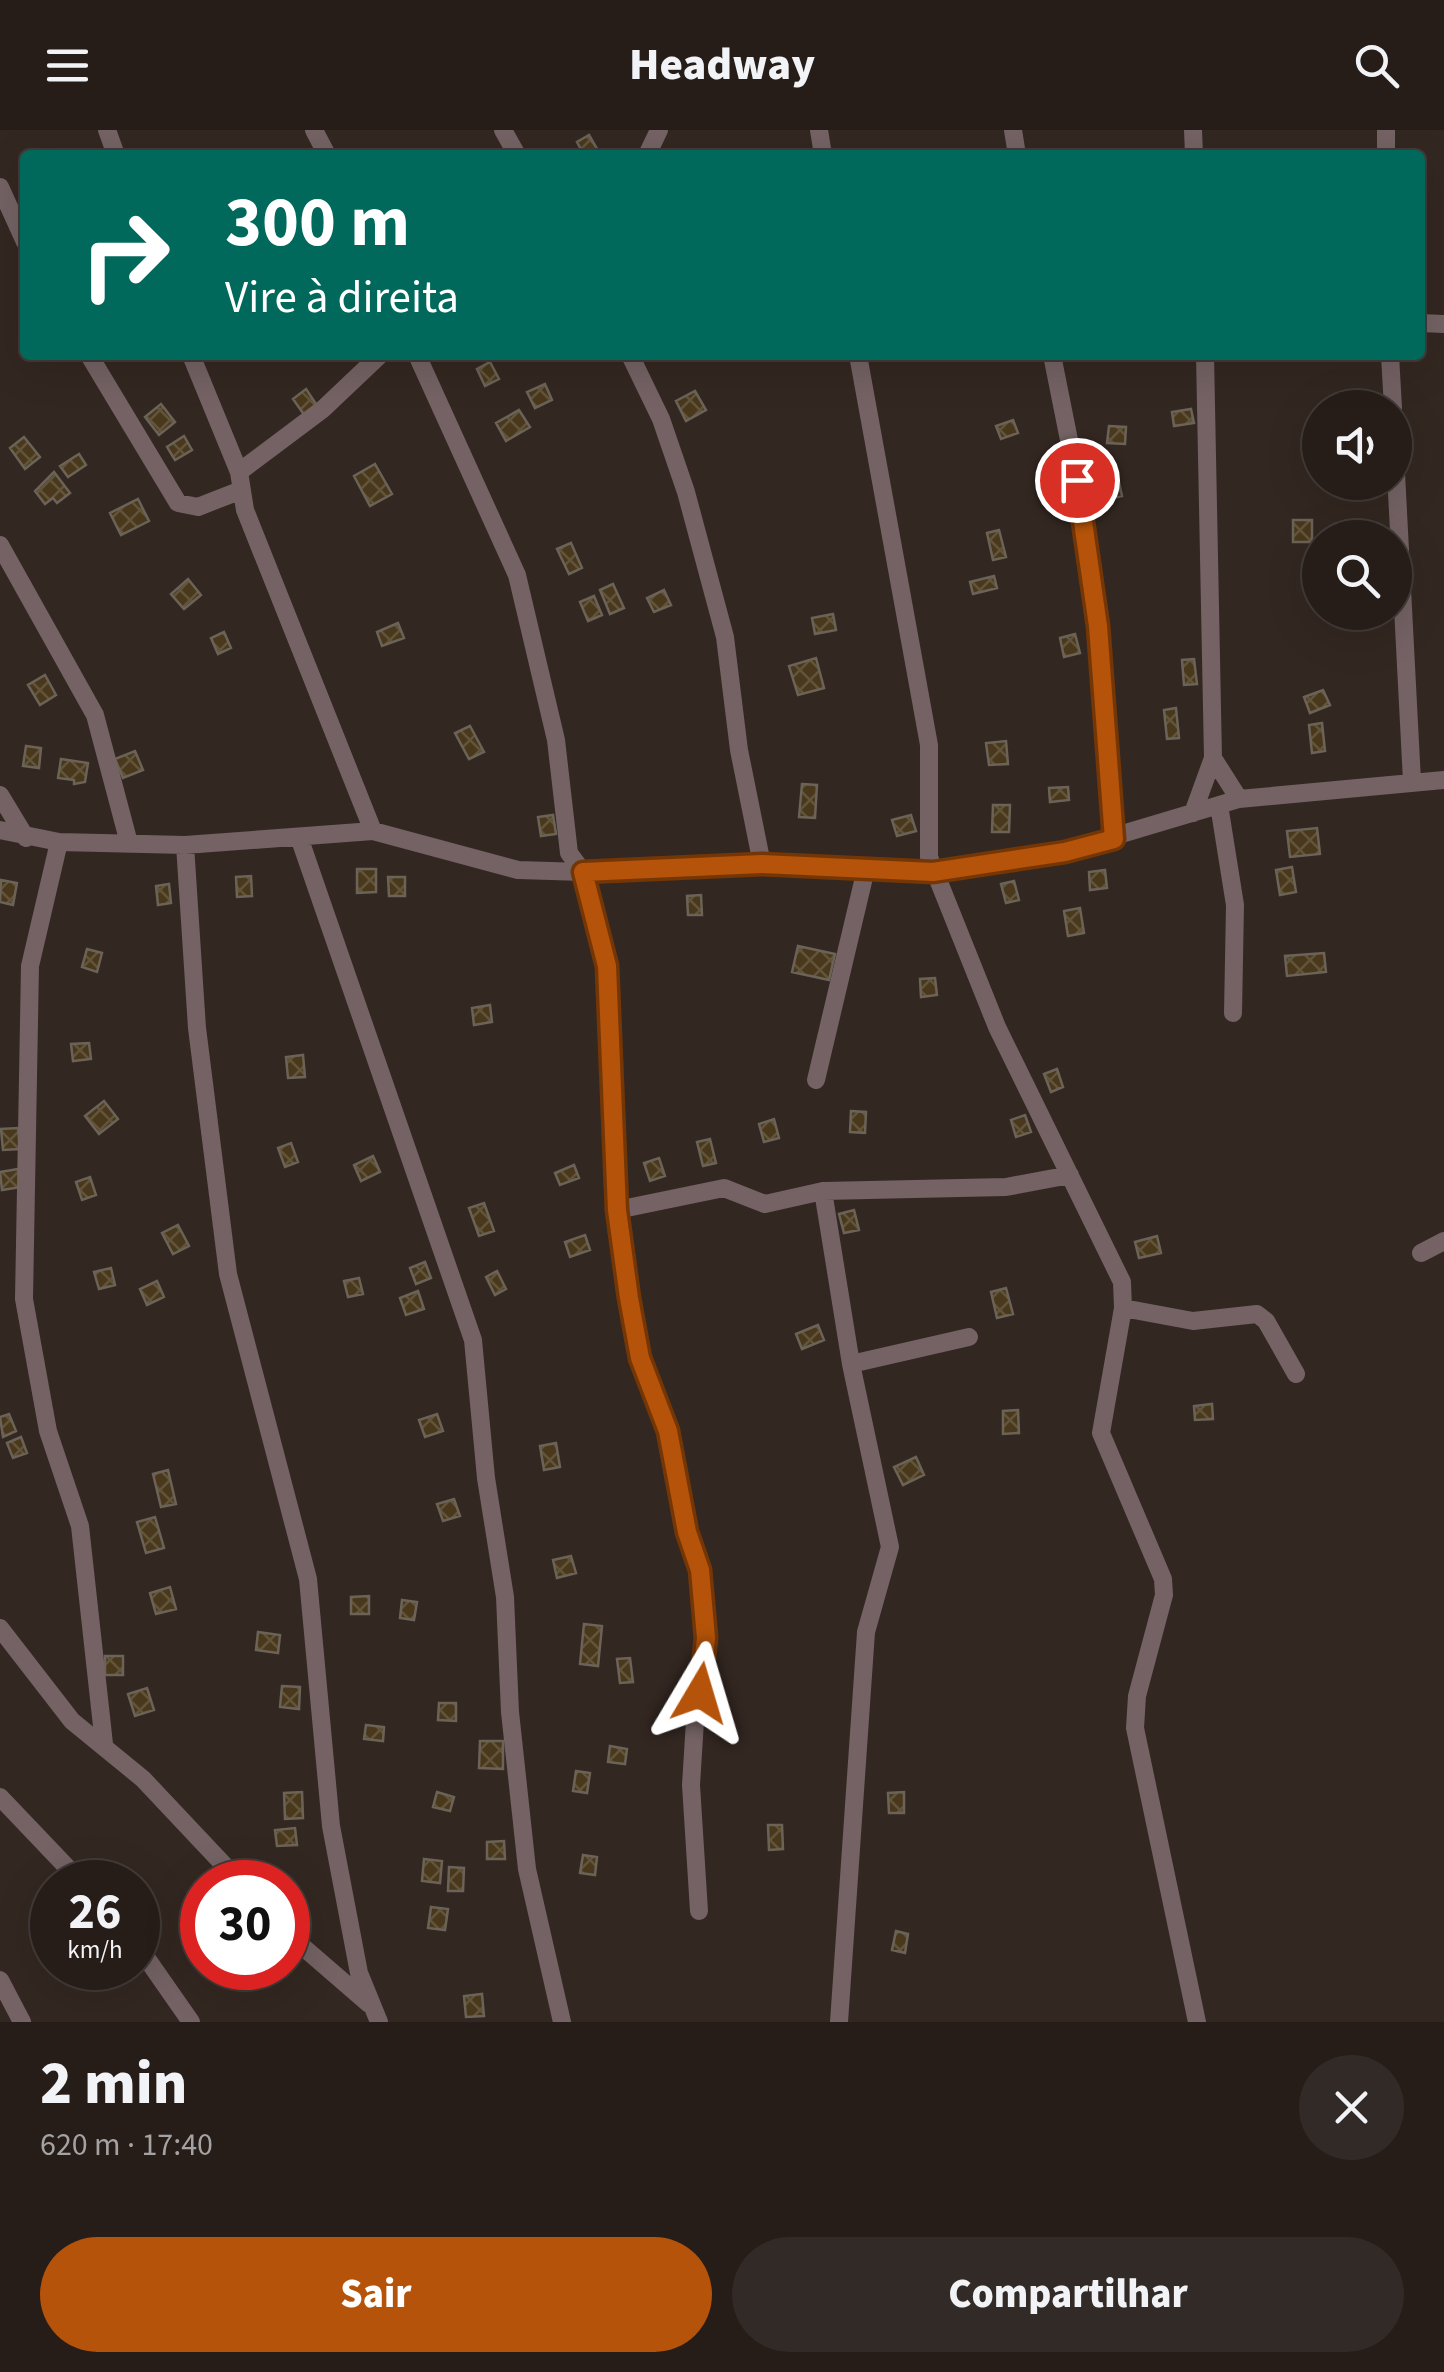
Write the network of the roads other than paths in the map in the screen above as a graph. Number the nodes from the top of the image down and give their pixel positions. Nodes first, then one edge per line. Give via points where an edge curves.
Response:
1 (0, 187) edge
2 (20, 231) edge
3 (92, 360) edge
4 (193, 360) edge
5 (375, 360) edge
6 (419, 360) edge
7 (632, 360) edge
8 (859, 360) edge
9 (1053, 360) edge
10 (1205, 360) edge
11 (1390, 360) edge
12 (1391, 390) edge
13 (239, 482) junction
14 (1397, 500) edge
15 (0, 545) edge
16 (1212, 758) junction
17 (1444, 780) edge
18 (1412, 781) junction
19 (0, 795) edge
20 (1239, 798) junction
21 (1219, 805) junction
22 (1193, 812) junction
23 (0, 830) edge
24 (373, 832) junction
25 (299, 837) junction
26 (26, 838) junction
27 (1114, 839) junction
28 (60, 842) junction
29 (129, 844) junction
30 (185, 844) junction
31 (762, 864) junction
32 (866, 869) junction
33 (583, 872) junction
34 (933, 872) junction
35 (1233, 1013) dead end
36 (816, 1080) dead end
37 (1070, 1175) junction
38 (823, 1191) junction
39 (617, 1210) junction
40 (1444, 1241) edge
41 (1421, 1253) dead end
42 (1123, 1308) junction
43 (968, 1337) dead end
44 (851, 1364) junction
45 (1296, 1374) dead end
46 (0, 1628) edge
47 (104, 1744) junction
48 (0, 1798) edge
49 (60, 1860) edge
50 (219, 1860) edge
51 (699, 1911) dead end
52 (310, 1953) edge
53 (160, 1978) edge
54 (0, 1980) edge
55 (369, 2004) junction
56 (22, 2022) edge
57 (191, 2022) edge
58 (379, 2022) edge
59 (562, 2022) edge
60 (838, 2022) edge
61 (1196, 2022) edge

1 - 2 street
3 - 13 street via 178,503 198,508
4 - 13 street
5 - 13 street
6 - 33 street via 517,576 556,740 569,854
7 - 31 street via 686,492 725,637
8 - 34 street via 929,745
9 - 27 street via 1098,626
10 - 16 street
11 - 12 street
13 - 24 street
14 - 18 street
15 - 29 street via 96,715
16 - 20 street
16 - 22 street
17 - 18 street
18 - 20 street
19 - 26 street
20 - 21 street
21 - 22 street
21 - 35 street via 1235,905
22 - 27 street
23 - 26 street
24 - 25 street
24 - 33 street via 406,836 486,864
25 - 30 street
25 - 59 street via 474,1340 505,1597 526,1869
26 - 28 street
27 - 34 street
28 - 29 street
28 - 47 street via 30,966 24,1299 48,1431 80,1526
29 - 30 street
30 - 55 street via 197,1028 226,1258 308,1580 331,1826
31 - 32 street
31 - 33 street
32 - 34 street
32 - 36 street
33 - 39 street via 607,966
34 - 37 street via 997,1027
37 - 38 street via 1006,1187
37 - 42 street via 1116,1264
38 - 39 street via 765,1204 724,1188
38 - 44 street
39 - 51 street via 640,1358 668,1431 700,1570 705,1666 691,1785
40 - 41 street
42 - 45 street via 1193,1321 1256,1314
42 - 61 street via 1101,1434 1163,1579 1135,1728
43 - 44 street
44 - 60 street via 890,1547 866,1632
46 - 47 street via 44,1690
47 - 50 street
48 - 49 street
52 - 55 street
53 - 57 street
54 - 56 street
55 - 58 street

